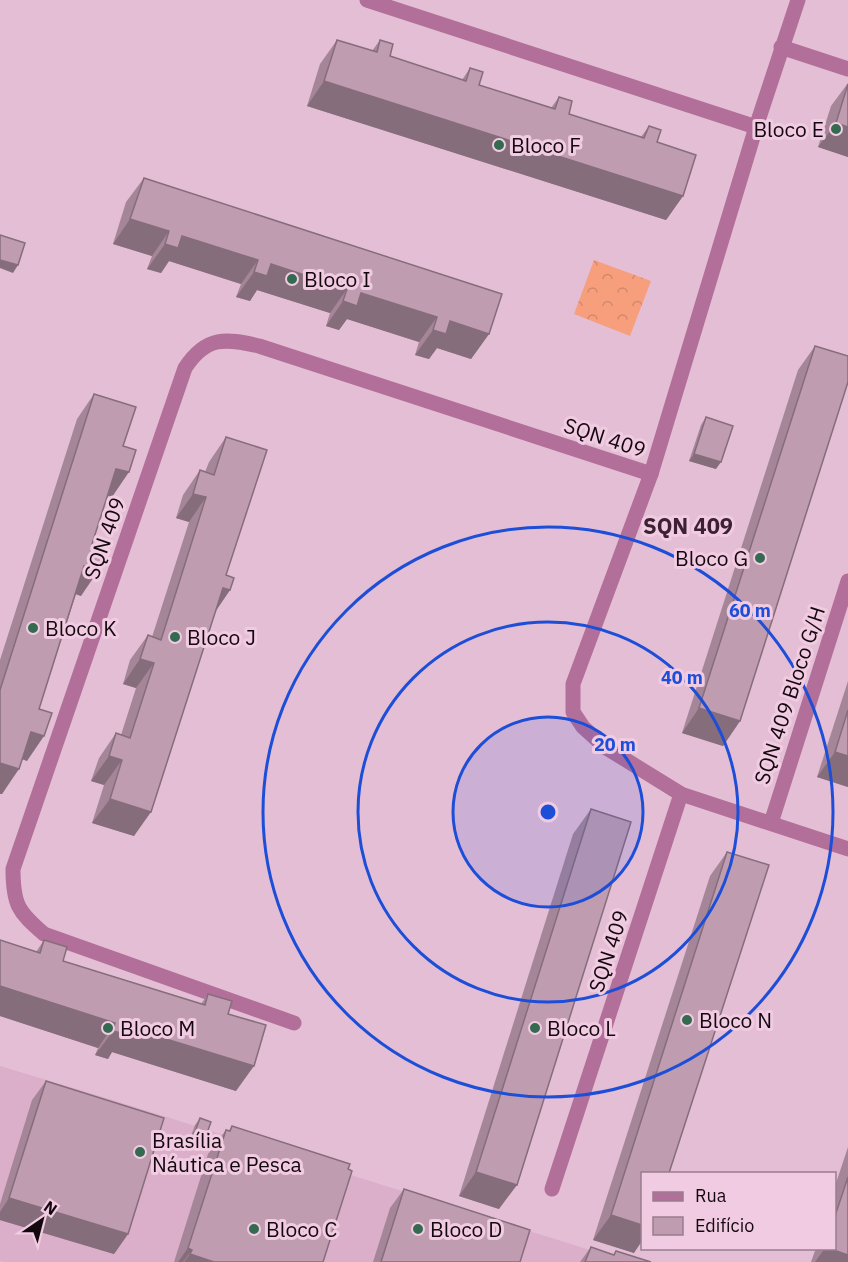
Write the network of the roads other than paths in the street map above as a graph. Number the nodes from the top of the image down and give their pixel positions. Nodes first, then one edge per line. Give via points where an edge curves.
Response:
1 (367, 0) edge
2 (798, 0) edge
3 (782, 47) junction
4 (848, 69) edge
5 (756, 127) junction
6 (651, 474) junction
7 (848, 580) edge
8 (681, 794) junction
9 (771, 823) junction
10 (848, 849) edge
11 (294, 1023) dead end
12 (552, 1189) dead end

1 - 5 street
2 - 3 street, SQN 409
3 - 4 street
3 - 5 street, SQN 409
5 - 6 street, SQN 409
6 - 8 street, SQN 409 via 573,684 573,712 605,747
6 - 11 street, SQN 409 via 259,346 220,341 202,346 192,357 162,433 13,869 13,894 21,914 44,934
7 - 9 street, SQN 409 Bloco G/H
8 - 9 street, SQN 409
8 - 12 street, SQN 409
9 - 10 street, SQN 409

